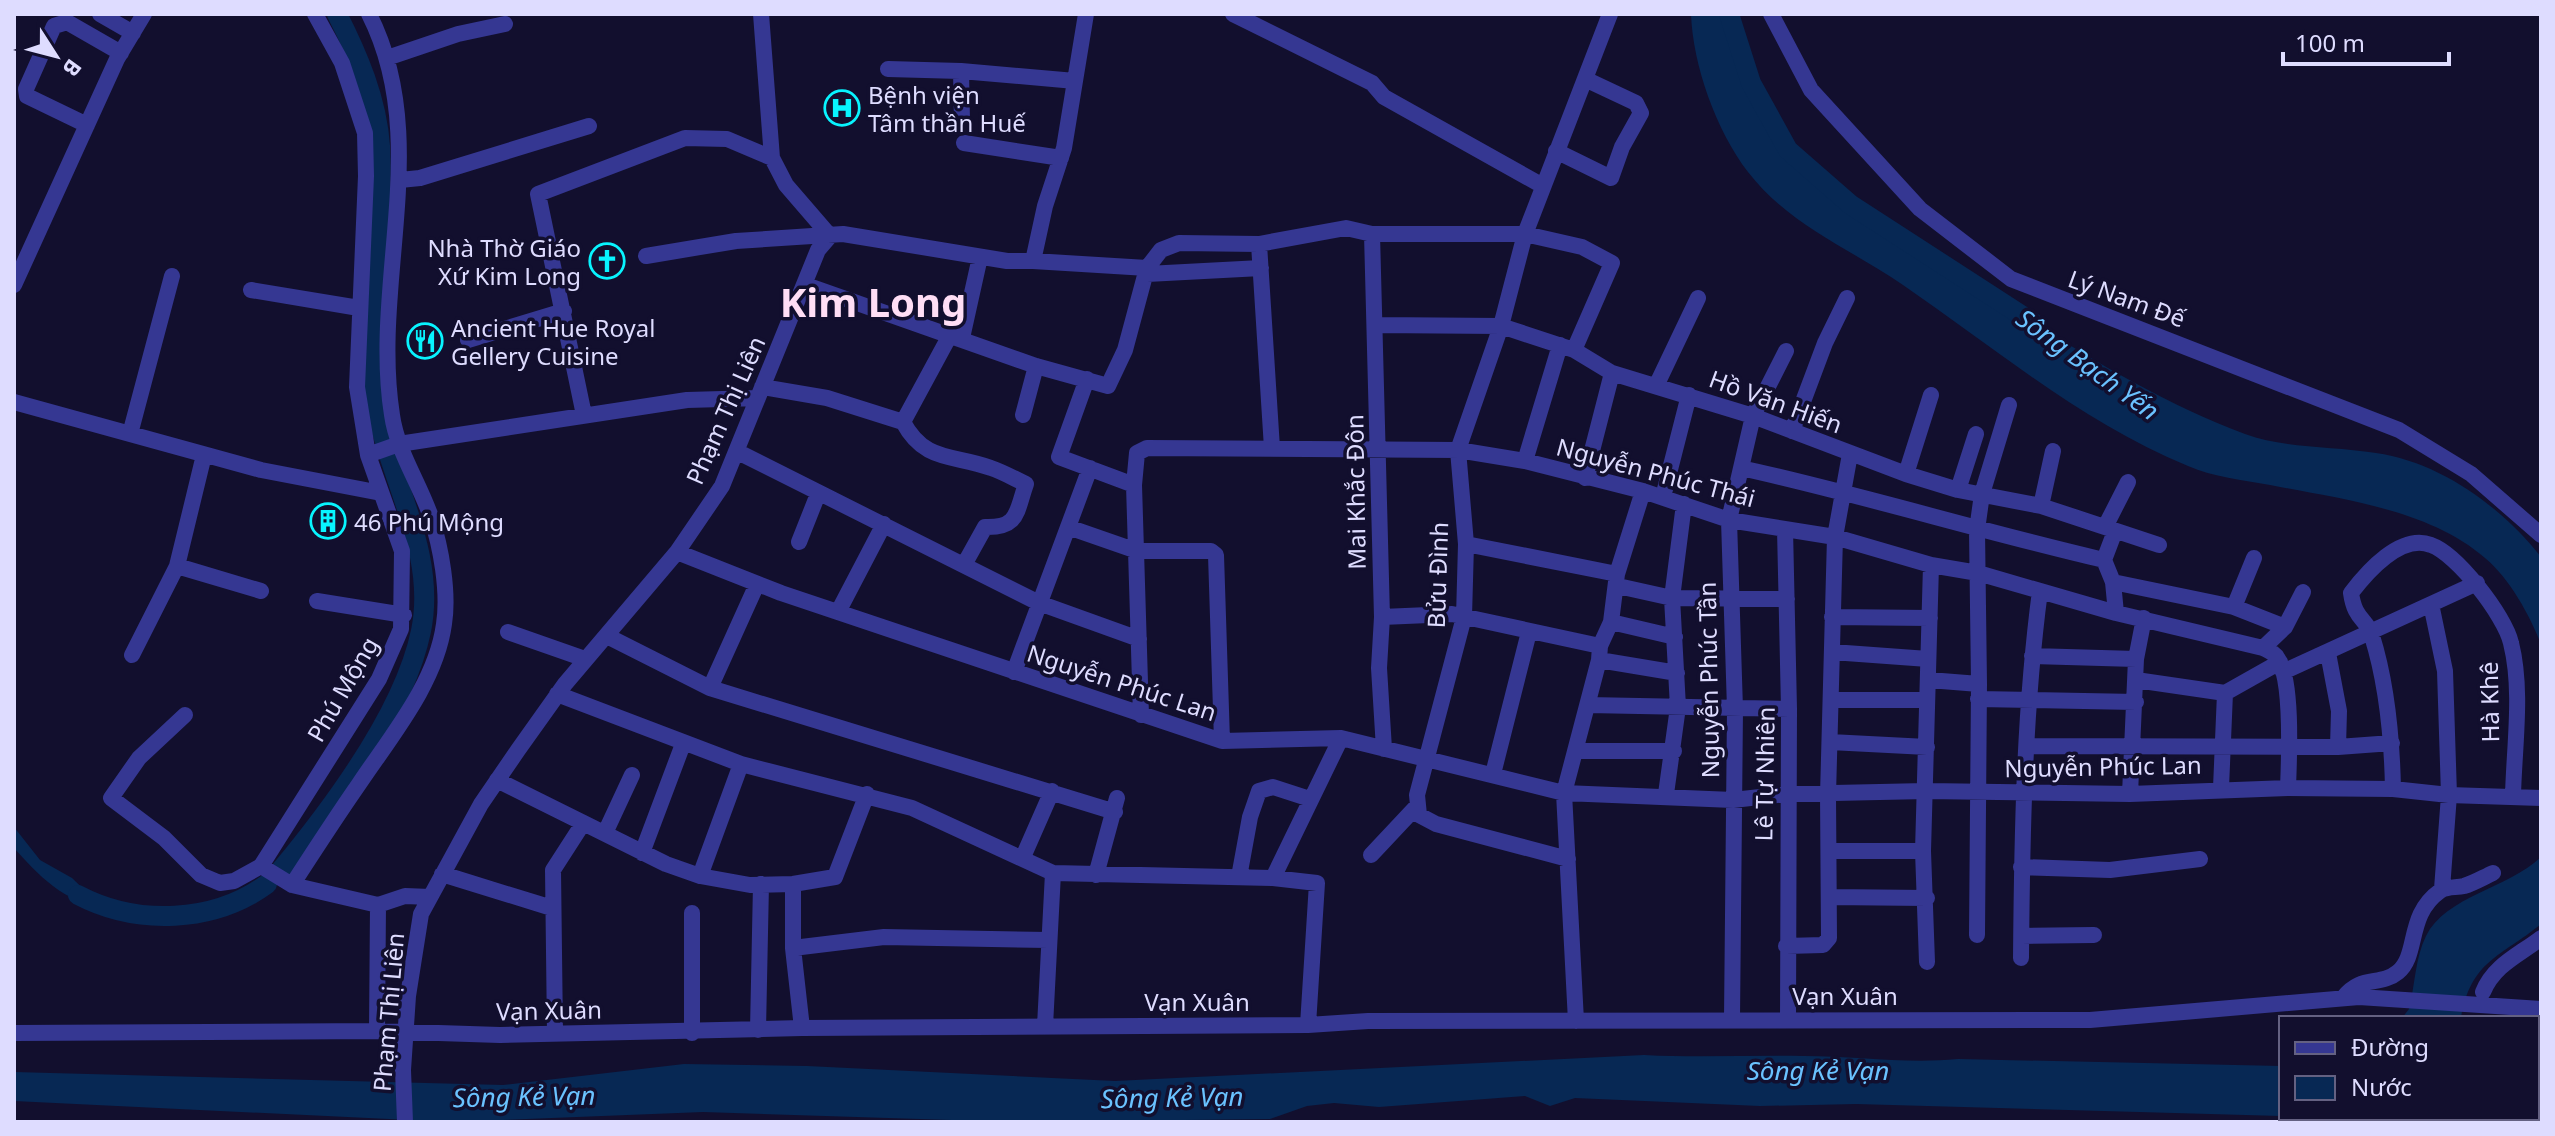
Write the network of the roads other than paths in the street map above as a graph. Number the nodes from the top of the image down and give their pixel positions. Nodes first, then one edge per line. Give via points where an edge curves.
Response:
1 (100, 14) edge
2 (144, 14) edge
3 (315, 14) edge
4 (369, 14) edge
5 (761, 14) edge
6 (1086, 14) edge
7 (1233, 14) edge
8 (1610, 14) edge
9 (1771, 14) edge
10 (505, 24) dead end
11 (133, 33) junction
12 (121, 53) junction
13 (387, 58) junction
14 (888, 69) dead end
15 (961, 71) junction
16 (1585, 79) junction
17 (1075, 81) junction
18 (962, 121) dead end
19 (87, 125) junction
20 (589, 126) dead end
21 (964, 143) dead end
22 (1556, 151) junction
23 (772, 158) junction
24 (1061, 158) junction
25 (400, 180) junction
26 (1543, 186) junction
27 (1372, 234) junction
28 (1525, 234) junction
29 (830, 236) junction
30 (1259, 244) junction
31 (646, 256) dead end
32 (980, 257) junction
33 (1033, 261) junction
34 (1261, 268) junction
35 (1147, 271) junction
36 (172, 276) dead end
37 (14, 285) edge
38 (806, 285) junction
39 (251, 290) dead end
40 (1698, 298) dead end
41 (1847, 298) dead end
42 (359, 308) junction
43 (564, 311) junction
44 (1375, 325) junction
45 (1501, 326) junction
46 (956, 337) junction
47 (468, 340) dead end
48 (1567, 348) junction
49 (1786, 351) dead end
50 (1036, 366) junction
51 (1612, 373) junction
52 (1087, 379) junction
53 (1657, 384) junction
54 (760, 393) junction
55 (1689, 395) junction
56 (1931, 395) dead end
57 (14, 402) edge
58 (2009, 405) dead end
59 (584, 415) junction
60 (1023, 415) dead end
61 (1753, 416) junction
62 (903, 422) junction
63 (1792, 431) junction
64 (130, 434) junction
65 (1976, 434) dead end
66 (1272, 448) junction
67 (384, 449) junction
68 (1379, 449) junction
69 (1458, 450) junction
70 (2053, 451) dead end
71 (738, 452) junction
72 (1850, 454) junction
73 (204, 455) junction
74 (1525, 461) junction
75 (1090, 468) junction
76 (1741, 468) junction
77 (1906, 474) junction
78 (1585, 478) junction
79 (2128, 482) dead end
80 (1134, 485) junction
81 (1958, 490) junction
82 (1643, 491) junction
83 (1843, 491) junction
84 (381, 493) junction
85 (818, 494) junction
86 (1982, 494) junction
87 (1663, 497) junction
88 (1684, 504) junction
89 (2041, 506) junction
90 (1729, 520) junction
91 (884, 524) junction
92 (1068, 527) junction
93 (1785, 529) junction
94 (2110, 529) junction
95 (1977, 530) junction
96 (2541, 535) edge
97 (1835, 537) junction
98 (799, 542) dead end
99 (1466, 544) junction
100 (2159, 545) dead end
101 (1137, 551) junction
102 (677, 552) junction
103 (2254, 558) dead end
104 (2104, 560) junction
105 (965, 563) junction
106 (1931, 565) junction
107 (177, 566) junction
108 (1978, 573) junction
109 (1618, 580) junction
110 (2113, 582) junction
111 (2477, 583) junction
112 (757, 584) junction
113 (261, 591) dead end
114 (2040, 591) junction
115 (2303, 592) dead end
116 (1672, 598) junction
117 (1787, 599) junction
118 (317, 601) dead end
119 (1730, 601) junction
120 (1039, 603) junction
121 (2431, 604) junction
122 (2234, 607) junction
123 (838, 612) junction
124 (2116, 613) junction
125 (404, 615) junction
126 (1382, 617) junction
127 (1464, 617) junction
128 (1832, 617) junction
129 (1930, 618) junction
130 (2144, 618) junction
131 (1611, 622) junction
132 (2285, 627) junction
133 (508, 632) dead end
134 (1529, 632) junction
135 (2371, 632) junction
136 (607, 636) junction
137 (1675, 637) junction
138 (1139, 639) junction
139 (2263, 648) junction
140 (1832, 652) junction
141 (1600, 653) junction
142 (2328, 653) junction
143 (132, 655) dead end
144 (2032, 656) junction
145 (585, 659) junction
146 (1928, 659) junction
147 (2136, 659) junction
148 (2282, 667) junction
149 (1014, 672) junction
150 (1677, 673) junction
151 (1929, 680) junction
152 (2136, 680) junction
153 (710, 688) junction
154 (1979, 691) junction
155 (2225, 693) junction
156 (557, 694) junction
157 (1831, 700) junction
158 (1925, 700) junction
159 (2030, 701) junction
160 (2136, 702) junction
161 (1588, 705) junction
162 (1678, 707) junction
163 (1735, 709) junction
164 (1789, 709) junction
165 (185, 715) dead end
166 (1141, 715) junction
167 (1341, 738) junction
168 (1222, 741) junction
169 (1830, 742) junction
170 (2392, 743) junction
171 (683, 744) junction
172 (2289, 745) junction
173 (2028, 746) junction
174 (1927, 747) junction
175 (2223, 747) junction
176 (2338, 747) junction
177 (2133, 748) junction
178 (1384, 749) junction
179 (1576, 751) junction
180 (1674, 751) junction
181 (1429, 759) junction
182 (741, 764) junction
183 (1493, 774) junction
184 (632, 775) dead end
185 (497, 780) junction
186 (2221, 788) junction
187 (2288, 788) junction
188 (2393, 789) junction
189 (2024, 790) junction
190 (1052, 791) junction
191 (1926, 791) junction
192 (1564, 793) junction
193 (1978, 793) junction
194 (867, 794) junction
195 (1666, 794) junction
196 (1787, 794) junction
197 (2130, 794) junction
198 (1828, 795) junction
199 (2449, 795) junction
200 (2513, 796) junction
201 (2541, 798) edge
202 (1310, 799) junction
203 (1733, 800) junction
204 (1417, 806) junction
205 (582, 825) junction
206 (605, 833) junction
207 (1829, 851) junction
208 (1923, 851) junction
209 (642, 853) junction
210 (1371, 855) dead end
211 (1023, 857) junction
212 (1568, 859) junction
213 (2200, 859) dead end
214 (261, 866) junction
215 (2021, 867) junction
216 (1053, 873) junction
217 (2493, 873) dead end
218 (442, 874) junction
219 (1096, 875) junction
220 (700, 876) junction
221 (1239, 877) junction
222 (1273, 878) junction
223 (761, 884) junction
224 (793, 884) junction
225 (292, 885) junction
226 (2442, 889) junction
227 (430, 897) junction
228 (1829, 897) junction
229 (1927, 898) junction
230 (378, 905) junction
231 (552, 908) junction
232 (692, 913) dead end
233 (1977, 935) dead end
234 (2094, 935) dead end
235 (2022, 936) junction
236 (2541, 938) edge
237 (1048, 940) junction
238 (1786, 946) junction
239 (793, 948) junction
240 (2021, 958) dead end
241 (1927, 962) dead end
242 (2343, 998) junction
243 (2486, 1000) junction
244 (2541, 1009) edge
245 (1732, 1019) junction
246 (1788, 1020) junction
247 (1576, 1021) junction
248 (1308, 1025) junction
249 (1045, 1026) junction
250 (802, 1028) junction
251 (758, 1030) junction
252 (377, 1031) junction
253 (14, 1033) edge
254 (405, 1033) junction
255 (555, 1033) junction
256 (692, 1033) junction
257 (405, 1122) edge

1 - 11 street
2 - 11 street
3 - 42 street, Phú Mộng via 342,63 365,133
4 - 13 street
5 - 23 street
6 - 17 street
7 - 26 street via 1372,83 1384,97
8 - 16 street, Bửu Đình
9 - 96 street, Lý Nam Đế via 1811,90 1920,209 2011,279 2399,430 2471,474
10 - 13 street
11 - 12 street
12 - 19 street
12 - 19 street via 67,22 54,26 27,96
13 - 25 street via 397,111
14 - 15 street
15 - 17 street
15 - 18 street
16 - 22 street, Bửu Đình
16 - 22 street via 1636,103 1641,113 1611,178
17 - 24 street
19 - 37 street
20 - 25 street
21 - 24 street
22 - 26 street, Bửu Đình
23 - 29 street via 786,185
23 - 43 street via 727,139 685,138 538,194
24 - 33 street
25 - 67 street via 388,291
26 - 28 street, Bửu Đình
27 - 28 street
27 - 30 street via 1346,228
27 - 44 street, Mai Khắc Đôn
28 - 45 street, Bửu Đình
28 - 48 street via 1582,247 1612,263
29 - 31 street via 736,241
29 - 32 street via 870,237
29 - 38 street, Phạm Thị Liên via 818,250
30 - 34 street
30 - 35 street via 1179,243 1161,250
32 - 33 street
32 - 46 street
33 - 35 street
34 - 35 street
34 - 66 street
35 - 52 street via 1125,350 1108,386
36 - 64 street
38 - 46 street
38 - 54 street, Phạm Thị Liên
39 - 42 street
40 - 53 street
41 - 63 street
42 - 67 street, Phú Mộng via 357,387
43 - 47 street
43 - 59 street
44 - 45 street, Hồ Văn Hiến
44 - 68 street, Mai Khắc Đôn
45 - 48 street, Hồ Văn Hiến
45 - 69 street, Bửu Đình
46 - 50 street
46 - 62 street
48 - 51 street, Hồ Văn Hiến
48 - 74 street
49 - 61 street, Nguyễn Phúc Tần
50 - 52 street
50 - 60 street
51 - 53 street, Hồ Văn Hiến
51 - 78 street
52 - 75 street via 1059,457
53 - 55 street, Hồ Văn Hiến
54 - 59 street
54 - 62 street via 827,398
54 - 71 street, Phạm Thị Liên
55 - 61 street, Hồ Văn Hiến
55 - 87 street
56 - 77 street
57 - 64 street
58 - 86 street
59 - 67 street
61 - 63 street, Hồ Văn Hiến
61 - 76 street, Nguyễn Phúc Tần
62 - 105 street via 913,441 924,448 1026,484 1013,522 985,527
63 - 72 street, Hồ Văn Hiến
64 - 73 street
65 - 81 street
66 - 68 street, Nguyễn Phúc Thái
66 - 80 street, Nguyễn Phúc Thái via 1141,449 1135,457
67 - 84 street, Phú Mộng
67 - 225 street via 431,518 441,568 443,631 405,715
68 - 69 street, Nguyễn Phúc Thái
68 - 126 street, Mai Khắc Đôn
69 - 74 street, Nguyễn Phúc Thái
69 - 99 street, Bửu Đình
70 - 89 street
71 - 85 street
71 - 102 street, Phạm Thị Liên via 722,486
72 - 77 street, Hồ Văn Hiến
72 - 83 street
73 - 84 street
73 - 107 street
74 - 78 street, Nguyễn Phúc Thái
75 - 80 street
75 - 92 street
76 - 83 street
76 - 90 street, Nguyễn Phúc Tần
77 - 81 street, Hồ Văn Hiến
78 - 82 street, Nguyễn Phúc Thái
79 - 94 street
80 - 101 street, Nguyễn Phúc Thái
81 - 86 street, Hồ Văn Hiến
82 - 87 street, Nguyễn Phúc Thái
82 - 109 street
83 - 95 street
83 - 97 street
84 - 125 street, Phú Mộng via 402,551
85 - 91 street
85 - 98 street
86 - 89 street, Hồ Văn Hiến
86 - 95 street
87 - 88 street, Nguyễn Phúc Thái
88 - 90 street, Nguyễn Phúc Thái
88 - 116 street
89 - 94 street, Hồ Văn Hiến
90 - 93 street, Nguyễn Phúc Thái
90 - 119 street, Nguyễn Phúc Tần
91 - 105 street
91 - 123 street
92 - 101 street
92 - 120 street
93 - 97 street, Nguyễn Phúc Thái
93 - 117 street, Lê Tự Nhiên
94 - 100 street, Hồ Văn Hiến
94 - 104 street
95 - 104 street
95 - 108 street
97 - 106 street, Nguyễn Phúc Thái
97 - 128 street
99 - 109 street
99 - 127 street, Bửu Đình
101 - 138 street, Nguyễn Phúc Thái
101 - 168 street via 1216,555
102 - 112 street, Nguyễn Phúc Lan
102 - 136 street, Phạm Thị Liên
103 - 122 street
104 - 110 street
105 - 120 street
106 - 108 street, Nguyễn Phúc Thái
106 - 129 street
107 - 113 street
107 - 143 street
108 - 114 street, Nguyễn Phúc Thái
108 - 154 street
109 - 116 street
109 - 131 street
110 - 122 street
110 - 124 street
111 - 121 street
111 - 135 street, Hà Khê via 2432,545 2421,544 2380,560 2351,593 2354,614
111 - 200 street, Hà Khê via 2500,614 2514,656
112 - 123 street, Nguyễn Phúc Lan
112 - 153 street
114 - 124 street, Nguyễn Phúc Thái
114 - 144 street
115 - 132 street
116 - 119 street
116 - 137 street
117 - 119 street
117 - 164 street, Lê Tự Nhiên
118 - 125 street
119 - 163 street, Nguyễn Phúc Tần
120 - 138 street
120 - 149 street
121 - 135 street
121 - 199 street via 2445,671
122 - 132 street
123 - 149 street, Nguyễn Phúc Lan
124 - 130 street, Nguyễn Phúc Thái
125 - 214 street, Phú Mộng via 379,679
126 - 127 street
126 - 178 street, Mai Khắc Đôn
127 - 134 street
127 - 181 street, Bửu Đình
128 - 129 street
128 - 140 street
129 - 146 street
130 - 139 street, Nguyễn Phúc Thái
130 - 147 street
131 - 137 street
131 - 141 street
132 - 139 street
133 - 145 street
134 - 141 street
134 - 183 street
135 - 142 street
135 - 170 street
136 - 145 street, Phạm Thị Liên
136 - 153 street
137 - 150 street
138 - 166 street, Nguyễn Phúc Thái
139 - 148 street, Nguyễn Phúc Thái
140 - 146 street
140 - 157 street
141 - 150 street
141 - 161 street
142 - 148 street
142 - 176 street via 2339,711
144 - 147 street
144 - 159 street
145 - 156 street, Phạm Thị Liên
146 - 151 street
147 - 152 street
148 - 155 street
148 - 172 street
149 - 166 street, Nguyễn Phúc Lan
150 - 162 street
151 - 154 street
151 - 158 street
152 - 155 street
152 - 160 street
153 - 190 street
154 - 159 street
154 - 193 street
155 - 175 street
156 - 171 street
156 - 185 street, Phạm Thị Liên
157 - 158 street
157 - 169 street
158 - 174 street
159 - 160 street
159 - 173 street
160 - 177 street
161 - 162 street
161 - 179 street
162 - 163 street
162 - 180 street
163 - 164 street
163 - 203 street, Nguyễn Phúc Tần
164 - 196 street, Lê Tự Nhiên
165 - 214 street via 139,758 111,798 164,838 201,875 220,883 234,881
166 - 168 street, Nguyễn Phúc Lan
167 - 168 street, Nguyễn Phúc Lan
167 - 178 street, Nguyễn Phúc Lan
167 - 202 street
169 - 174 street
169 - 198 street
170 - 176 street
170 - 188 street
171 - 182 street
171 - 209 street
172 - 175 street
172 - 176 street
172 - 187 street
173 - 177 street
173 - 189 street
174 - 191 street
175 - 177 street
175 - 186 street
177 - 197 street
178 - 181 street, Nguyễn Phúc Lan
179 - 180 street
179 - 192 street
180 - 195 street
181 - 183 street, Nguyễn Phúc Lan
181 - 204 street, Bửu Đình
182 - 194 street
182 - 220 street
183 - 192 street, Nguyễn Phúc Lan
184 - 206 street
185 - 205 street
185 - 218 street, Phạm Thị Liên
186 - 187 street, Nguyễn Phúc Lan
186 - 197 street, Nguyễn Phúc Lan
187 - 188 street, Nguyễn Phúc Lan
188 - 199 street, Nguyễn Phúc Lan
189 - 193 street, Nguyễn Phúc Lan
189 - 197 street, Nguyễn Phúc Lan
189 - 215 street
190 - 211 street
190 - 219 street via 1116,805
191 - 193 street, Nguyễn Phúc Lan
191 - 198 street, Nguyễn Phúc Lan
191 - 208 street
192 - 195 street, Nguyễn Phúc Lan
192 - 212 street
193 - 233 street
194 - 211 street
194 - 224 street via 835,877
195 - 203 street, Nguyễn Phúc Lan
196 - 198 street, Nguyễn Phúc Lan
196 - 203 street, Nguyễn Phúc Lan
196 - 238 street, Lê Tự Nhiên
198 - 207 street
199 - 200 street, Nguyễn Phúc Lan
199 - 226 street
200 - 201 street, Nguyễn Phúc Lan
202 - 221 street via 1273,787 1259,791
202 - 222 street
203 - 245 street, Nguyễn Phúc Tần
204 - 210 street
204 - 212 street via 1419,815 1436,824
205 - 206 street
205 - 231 street via 553,870
206 - 209 street
207 - 208 street
207 - 228 street
208 - 229 street
209 - 220 street
211 - 216 street
212 - 247 street
213 - 215 street via 2110,870
214 - 225 street
215 - 235 street
216 - 219 street
216 - 237 street
217 - 226 street via 2465,886
218 - 227 street, Phạm Thị Liên
218 - 231 street
219 - 221 street
220 - 223 street
221 - 222 street
222 - 248 street via 1317,883
223 - 224 street
223 - 251 street
224 - 239 street
225 - 230 street
226 - 242 street via 2416,921 2406,964 2395,975 2353,985
227 - 230 street via 405,896
227 - 254 street, Phạm Thị Liên via 415,938
228 - 229 street
228 - 238 street via 1828,942
229 - 241 street
230 - 252 street
231 - 255 street
232 - 256 street
234 - 235 street
235 - 240 street
236 - 243 street via 2489,977
237 - 239 street via 884,937
237 - 249 street
238 - 246 street, Lê Tự Nhiên
239 - 250 street
242 - 243 street, Vạn Xuân
242 - 246 street, Vạn Xuân via 2090,1020
243 - 244 street
245 - 246 street, Vạn Xuân
245 - 247 street, Vạn Xuân
247 - 248 street, Vạn Xuân
248 - 249 street, Vạn Xuân
249 - 250 street, Vạn Xuân
250 - 251 street, Vạn Xuân
251 - 256 street, Vạn Xuân
252 - 253 street, Vạn Xuân
252 - 254 street, Vạn Xuân
254 - 255 street, Vạn Xuân
254 - 257 street, Phạm Thị Liên
255 - 256 street, Vạn Xuân

